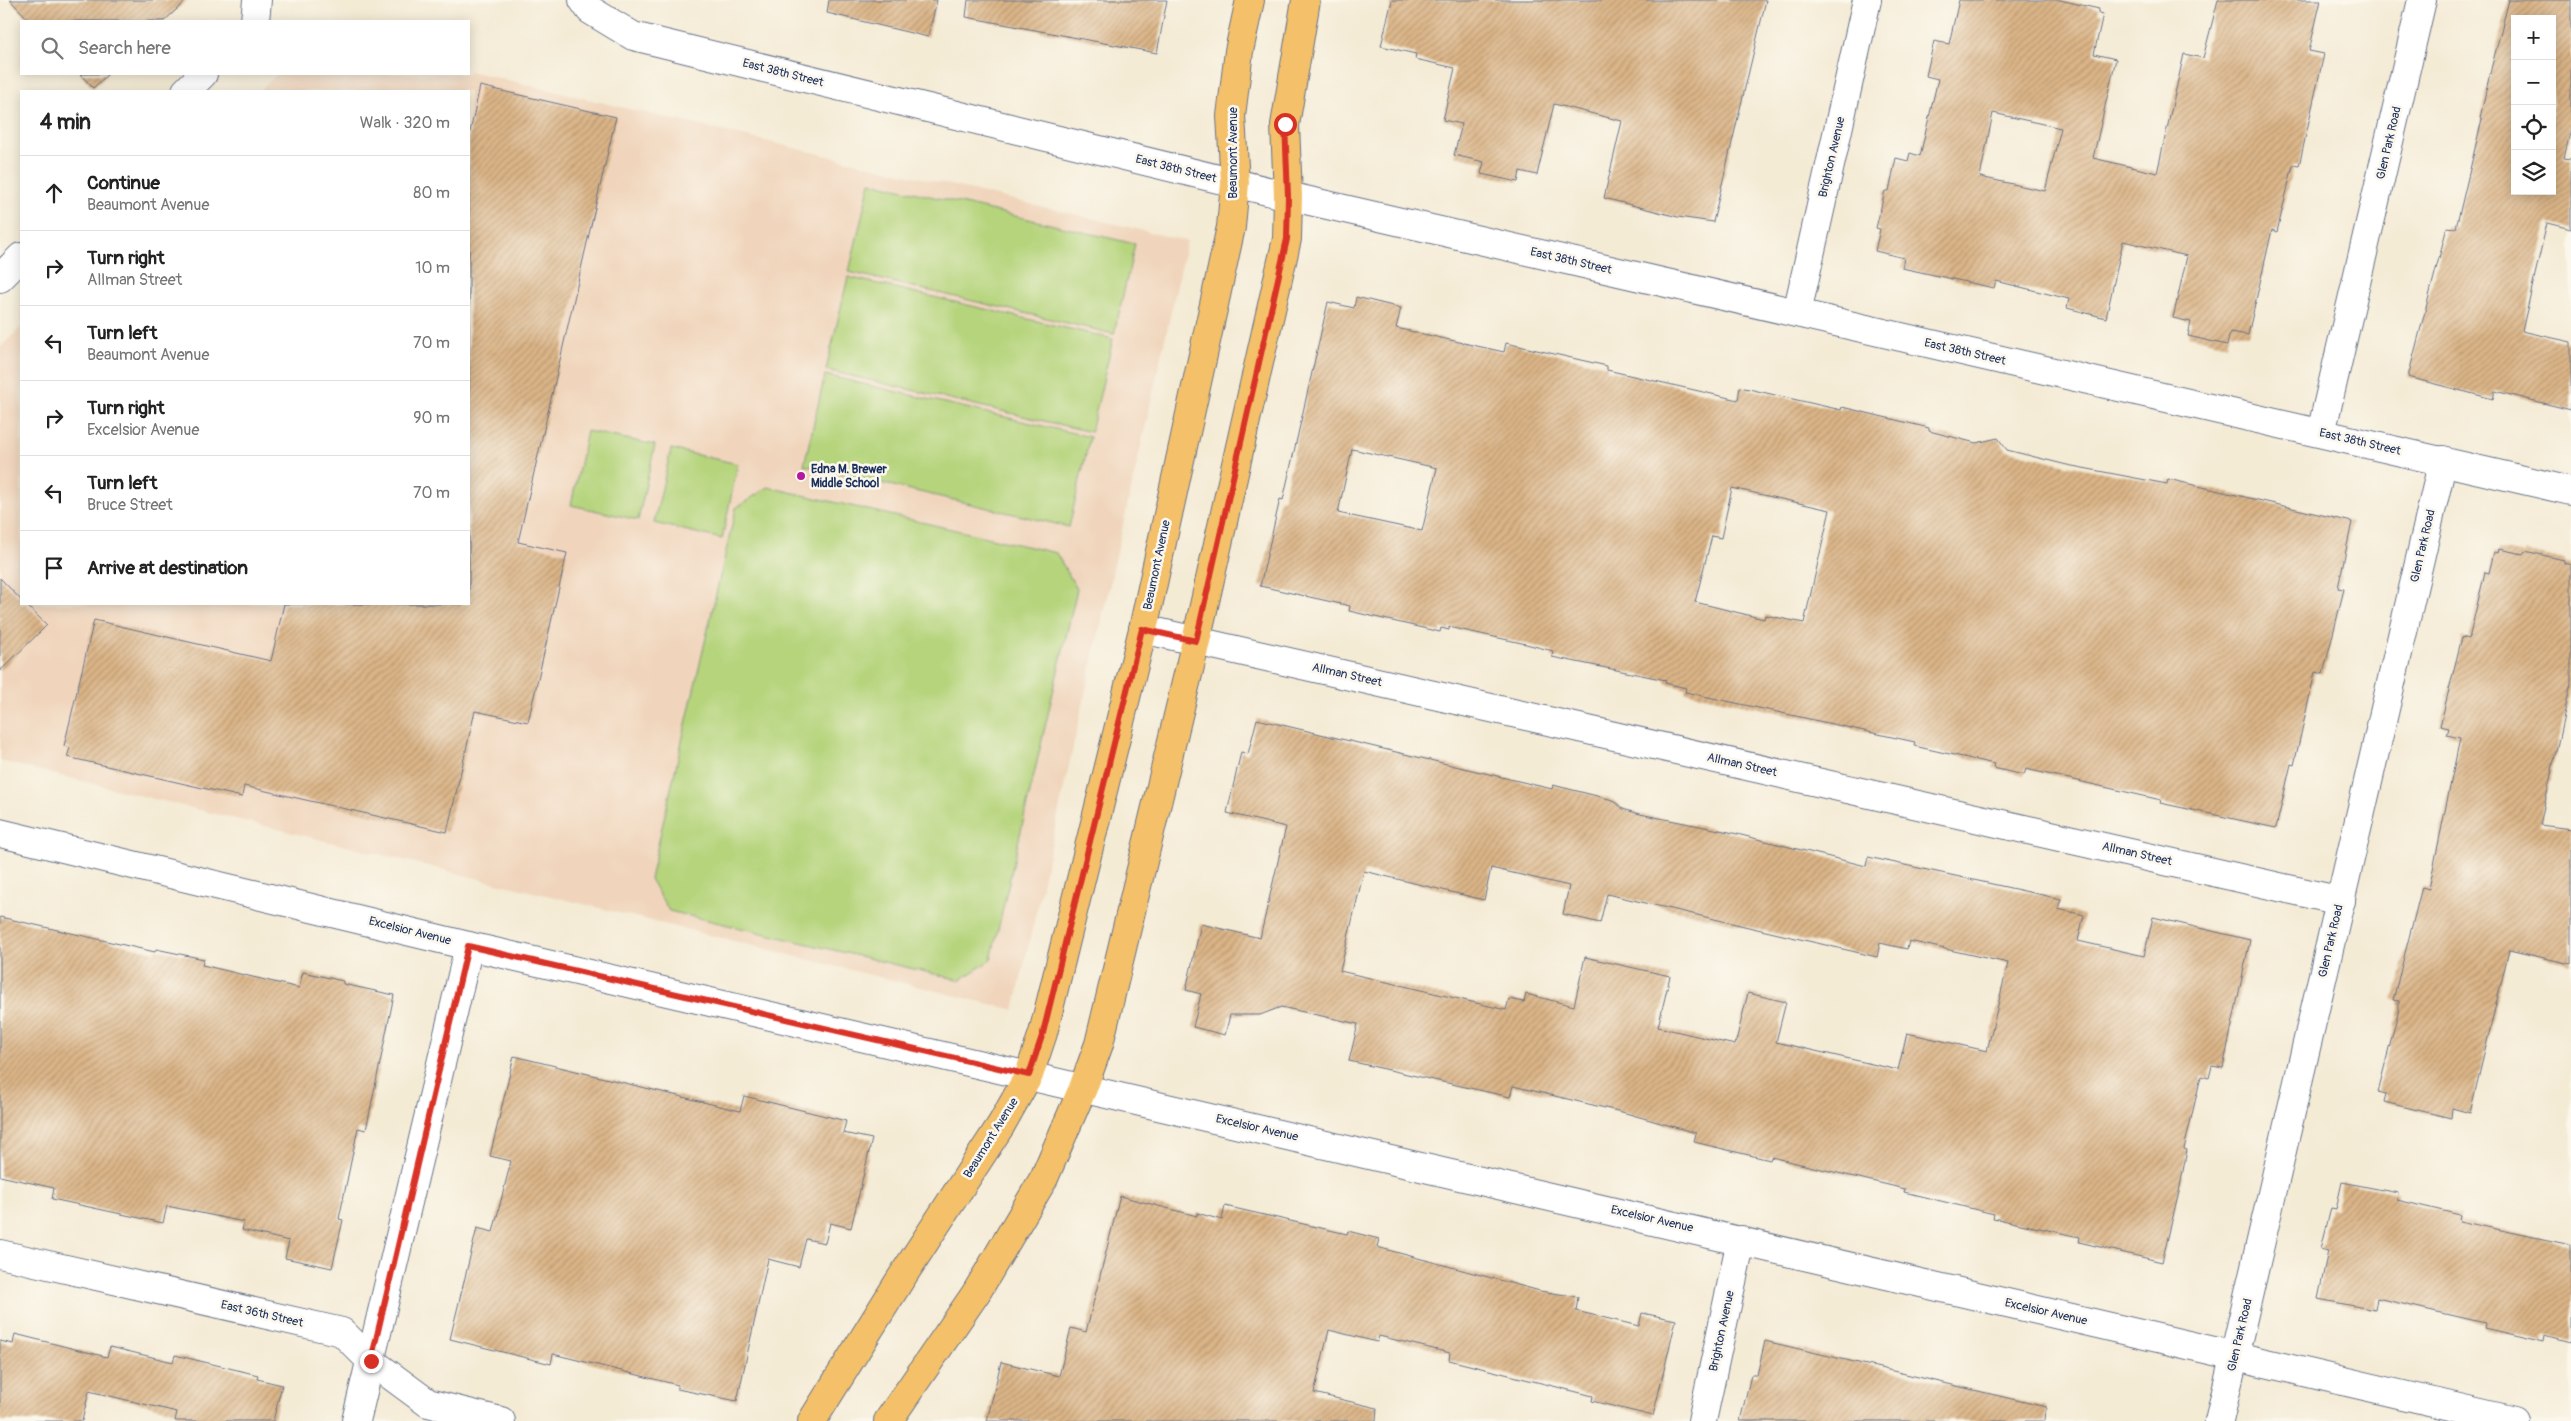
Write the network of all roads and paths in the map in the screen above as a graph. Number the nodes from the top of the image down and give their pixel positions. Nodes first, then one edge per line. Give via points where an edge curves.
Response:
1 (257, 0) edge
2 (583, 0) edge
3 (1250, 0) edge
4 (1306, 0) edge
5 (1867, 0) edge
6 (2422, 0) edge
7 (254, 20) edge
8 (202, 75) edge
9 (187, 90) edge
10 (1235, 183) junction
11 (1288, 196) junction
12 (20, 258) edge
13 (0, 278) edge
14 (1797, 313) junction
15 (2321, 433) junction
16 (2443, 460) junction
17 (2571, 491) edge
18 (1142, 629) junction
19 (1196, 641) junction
20 (0, 833) edge
21 (2341, 901) junction
22 (468, 946) junction
23 (1029, 1075) junction
24 (1083, 1088) junction
25 (1741, 1240) junction
26 (0, 1254) edge
27 (2235, 1356) junction
28 (371, 1361) junction
29 (356, 1421) edge
30 (501, 1421) edge
31 (812, 1421) edge
32 (888, 1421) edge
33 (1702, 1421) edge
34 (2219, 1421) edge
35 (2515, 1421) edge

1 - 7 street
2 - 10 street, East 38th Street via 590,10 633,36
3 - 10 main road, Beaumont Avenue via 1239,51 1231,116
4 - 11 main road via 1285,124
5 - 14 street, Brighton Avenue
6 - 15 street, Glen Park Road
8 - 9 street
10 - 11 street, East 38th Street
10 - 18 main road, Beaumont Avenue via 1231,227
11 - 14 street, East 38th Street
11 - 19 main road via 1287,239
12 - 13 street
14 - 15 street, East 38th Street
15 - 16 street, East 38th Street
16 - 17 street, East 38th Street
16 - 21 street, Glen Park Road
18 - 19 street, Allman Street
18 - 23 main road, Beaumont Avenue via 1043,1033
19 - 21 street, Allman Street
19 - 24 main road via 1099,1044
20 - 22 street, Excelsior Avenue
21 - 27 street, Glen Park Road
22 - 23 street, Excelsior Avenue
22 - 28 street
23 - 24 street, Excelsior Avenue
23 - 31 main road, Beaumont Avenue via 1001,1125
24 - 25 street, Excelsior Avenue
24 - 32 main road via 1044,1178 976,1293
25 - 27 street, Excelsior Avenue
25 - 33 street, Brighton Avenue
26 - 28 street, East 36th Street via 342,1332
27 - 34 street, Glen Park Road
27 - 35 street, Excelsior Avenue
28 - 29 street
28 - 30 street, East 36th Street via 428,1403

